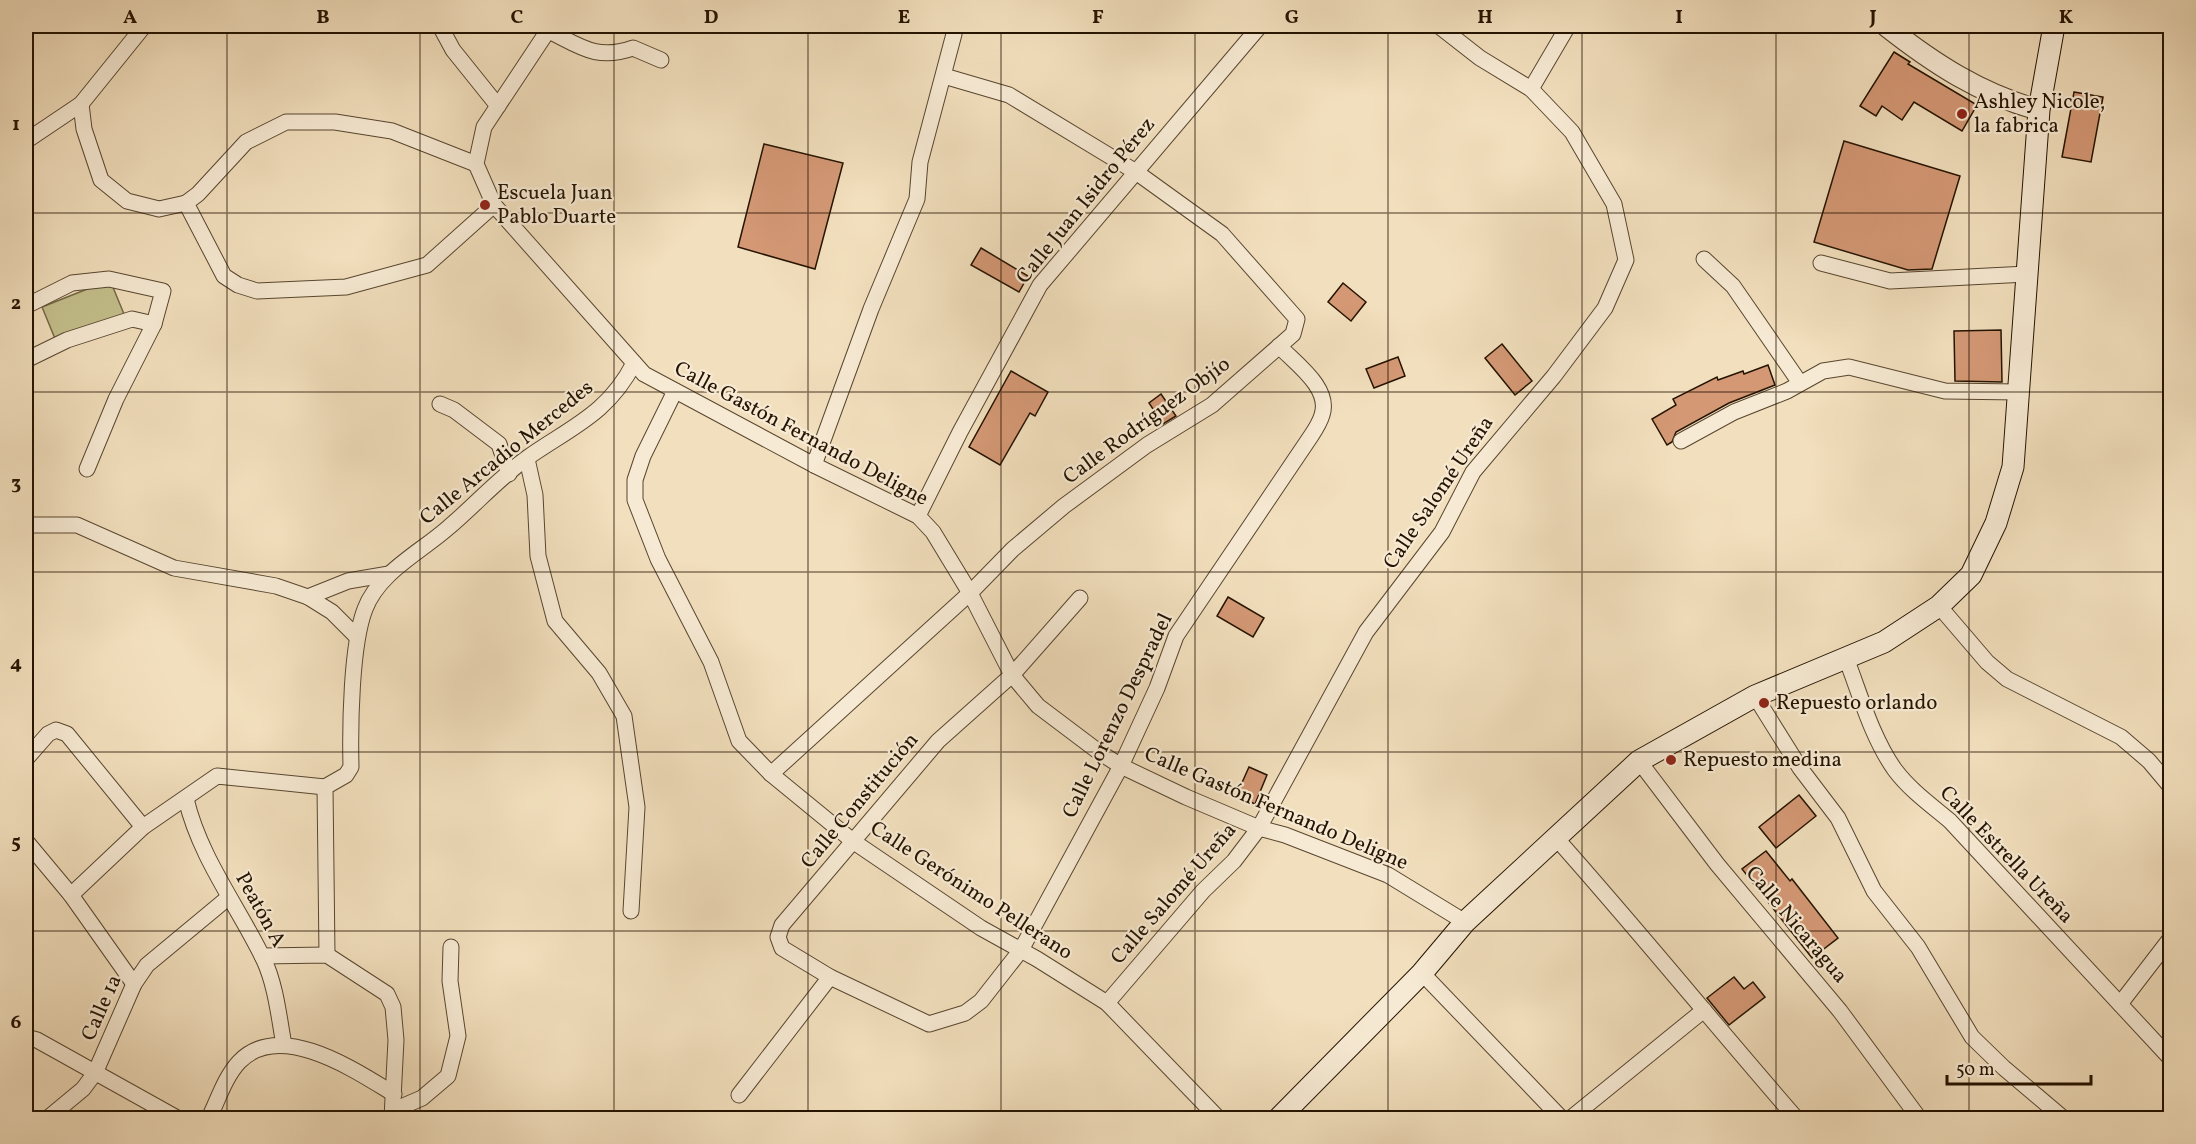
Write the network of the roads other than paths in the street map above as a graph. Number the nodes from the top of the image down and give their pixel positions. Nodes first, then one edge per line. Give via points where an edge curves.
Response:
1 (144, 26) edge
2 (440, 26) edge
3 (952, 26) edge
4 (1260, 26) edge
5 (1439, 26) edge
6 (1568, 26) edge
7 (1886, 26) edge
8 (2054, 26) edge
9 (549, 28) edge
10 (661, 60) dead end
11 (944, 76) junction
12 (1531, 90) junction
13 (81, 104) junction
14 (498, 106) junction
15 (2039, 110) junction
16 (26, 141) edge
17 (476, 164) junction
18 (1136, 172) junction
19 (186, 202) junction
20 (494, 205) junction
21 (1704, 258) dead end
22 (1821, 263) dead end
23 (2027, 274) junction
24 (26, 306) edge
25 (154, 324) junction
26 (1279, 346) junction
27 (26, 360) edge
28 (634, 363) junction
29 (1800, 383) junction
30 (675, 391) junction
31 (2019, 392) junction
32 (440, 404) dead end
33 (1681, 441) dead end
34 (526, 459) junction
35 (814, 465) junction
36 (87, 470) dead end
37 (509, 474) junction
38 (918, 516) junction
39 (26, 525) edge
40 (389, 574) junction
41 (970, 593) junction
42 (308, 597) junction
43 (1080, 598) dead end
44 (1939, 606) junction
45 (357, 637) junction
46 (1845, 658) junction
47 (1012, 675) junction
48 (1755, 696) junction
49 (26, 759) edge
50 (1639, 760) junction
51 (1120, 766) junction
52 (771, 774) junction
53 (2170, 786) edge
54 (325, 787) junction
55 (186, 799) junction
56 (143, 827) junction
57 (1259, 828) junction
58 (1556, 838) junction
59 (26, 841) edge
60 (854, 842) junction
61 (71, 895) junction
62 (229, 897) junction
63 (631, 911) dead end
64 (1465, 922) junction
65 (2170, 939) edge
66 (451, 947) dead end
67 (1021, 950) junction
68 (327, 955) junction
69 (262, 956) junction
70 (1422, 973) junction
71 (830, 977) junction
72 (134, 984) junction
73 (1107, 1003) junction
74 (2120, 1004) junction
75 (1704, 1010) junction
76 (26, 1037) edge
77 (284, 1046) junction
78 (2170, 1058) edge
79 (95, 1072) junction
80 (394, 1094) junction
81 (739, 1095) dead end
82 (393, 1114) edge
83 (48, 1119) edge
84 (177, 1119) edge
85 (209, 1119) edge
86 (1218, 1119) edge
87 (1279, 1119) edge
88 (1561, 1119) edge
89 (1570, 1119) edge
90 (1796, 1119) edge
91 (1919, 1119) edge
92 (2063, 1119) edge

1 - 13 street
2 - 14 street via 453,50
3 - 11 street via 954,34
4 - 18 street, Calle Juan Isidro Pérez
5 - 12 street, Calle Salomé Ureña
6 - 12 street
7 - 15 street via 1965,81 2004,100
8 - 15 main road
9 - 10 street via 597,54 614,55 633,48
9 - 14 street
11 - 18 street, Calle Rodríguez Objío via 1009,95
11 - 35 street via 920,162 917,199 871,309
12 - 57 street, Calle Salomé Ureña via 1572,132 1614,204 1626,260 1605,308 1473,472 1442,532 1366,632
13 - 16 street
13 - 19 street via 84,129 101,180 127,201 159,209
14 - 17 street via 484,127
15 - 23 main road
17 - 19 street via 392,131 335,122 286,122 246,142
17 - 20 street, Calle Gastón Fernando Deligne
18 - 26 street, Calle Rodríguez Objío via 1222,234 1297,319 1293,334
18 - 38 street, Calle Juan Isidro Pérez via 1040,285
19 - 20 street via 224,276 257,291 346,286 427,265
20 - 28 street, Calle Gastón Fernando Deligne
21 - 29 street via 1733,286
22 - 23 street via 1890,281
23 - 31 main road
24 - 25 street via 72,283 109,279 163,291
25 - 27 street via 132,319 67,340
25 - 36 street via 116,399
26 - 41 street, Calle Rodríguez Objío via 1212,405 1147,445 1064,506 1013,549
26 - 51 street, Calle Lorenzo Despradel via 1317,386 1324,397 1323,414 1176,636 1157,688
28 - 30 street, Calle Gastón Fernando Deligne via 644,374
28 - 34 street, Calle Arcadio Mercedes via 624,382 587,421
29 - 31 street via 1823,370 1849,367 1945,391
29 - 33 street
30 - 35 street, Calle Gastón Fernando Deligne
30 - 52 street, Calle Gerónimo Pellerano via 643,456 635,480 635,500 658,559 711,662 732,729
31 - 44 main road via 2013,467 1996,522 1971,575
32 - 37 street via 499,444
34 - 37 street, Calle Arcadio Mercedes
34 - 63 street via 535,495 538,556 555,621 599,673 624,716 637,807
35 - 38 street, Calle Gastón Fernando Deligne
37 - 40 street, Calle Arcadio Mercedes
38 - 41 street, Calle Gastón Fernando Deligne via 933,532
39 - 42 street via 77,525 174,568 276,586
40 - 42 street via 348,580
40 - 45 street, Calle Arcadio Mercedes via 366,607
41 - 47 street, Calle Gastón Fernando Deligne
41 - 52 street, Calle Rodríguez Objío
42 - 45 street via 332,612
43 - 47 street, Calle Constitución
44 - 46 main road via 1884,642
44 - 53 street via 1987,662 2007,679 2121,737
45 - 54 street, Calle Arcadio Mercedes via 351,767 346,775
46 - 48 main road
46 - 74 street, Calle Estrella Ureña via 1895,770 1950,821
47 - 51 street, Calle Gastón Fernando Deligne via 1038,706
47 - 60 street, Calle Constitución via 938,741
48 - 50 main road
48 - 92 street via 1800,768 1838,818 1874,891 1918,947 1972,1037
49 - 56 street via 48,734 56,730 67,734
50 - 58 main road
50 - 91 street, Calle Nicaragua via 1717,864 1840,1011
51 - 57 street, Calle Gastón Fernando Deligne
51 - 67 street, Calle Lorenzo Despradel
52 - 60 street, Calle Gerónimo Pellerano
54 - 55 street via 217,776
54 - 68 street
55 - 56 street
55 - 62 street, Peatón A via 191,823
56 - 61 street
57 - 64 street, Calle Gastón Fernando Deligne via 1388,875
57 - 73 street, Calle Salomé Ureña
58 - 64 main road
58 - 75 street
59 - 61 street
60 - 67 street, Calle Gerónimo Pellerano via 981,928
60 - 71 street, Calle Constitución via 782,925 778,937 782,948
61 - 72 street
62 - 69 street, Peatón A
62 - 72 street, Calle 1a via 147,965
64 - 70 main road
65 - 74 street
66 - 82 street via 450,981 458,1036 448,1076 422,1098
67 - 71 street, Calle Lorenzo Despradel via 981,1001 965,1013 929,1024
67 - 73 street, Calle Gerónimo Pellerano
68 - 69 street
68 - 80 street via 387,994 394,1018
69 - 77 street, Peatón A via 276,1000
70 - 87 main road
70 - 88 street
71 - 81 street
72 - 79 street, Calle 1a
73 - 86 street, Calle Gerónimo Pellerano
74 - 78 street, Calle Estrella Ureña
75 - 89 street
75 - 90 street
76 - 79 street
77 - 80 street via 319,1053
77 - 85 street via 256,1050 240,1061
79 - 83 street, Calle 1a via 83,1089
79 - 84 street
80 - 82 street

